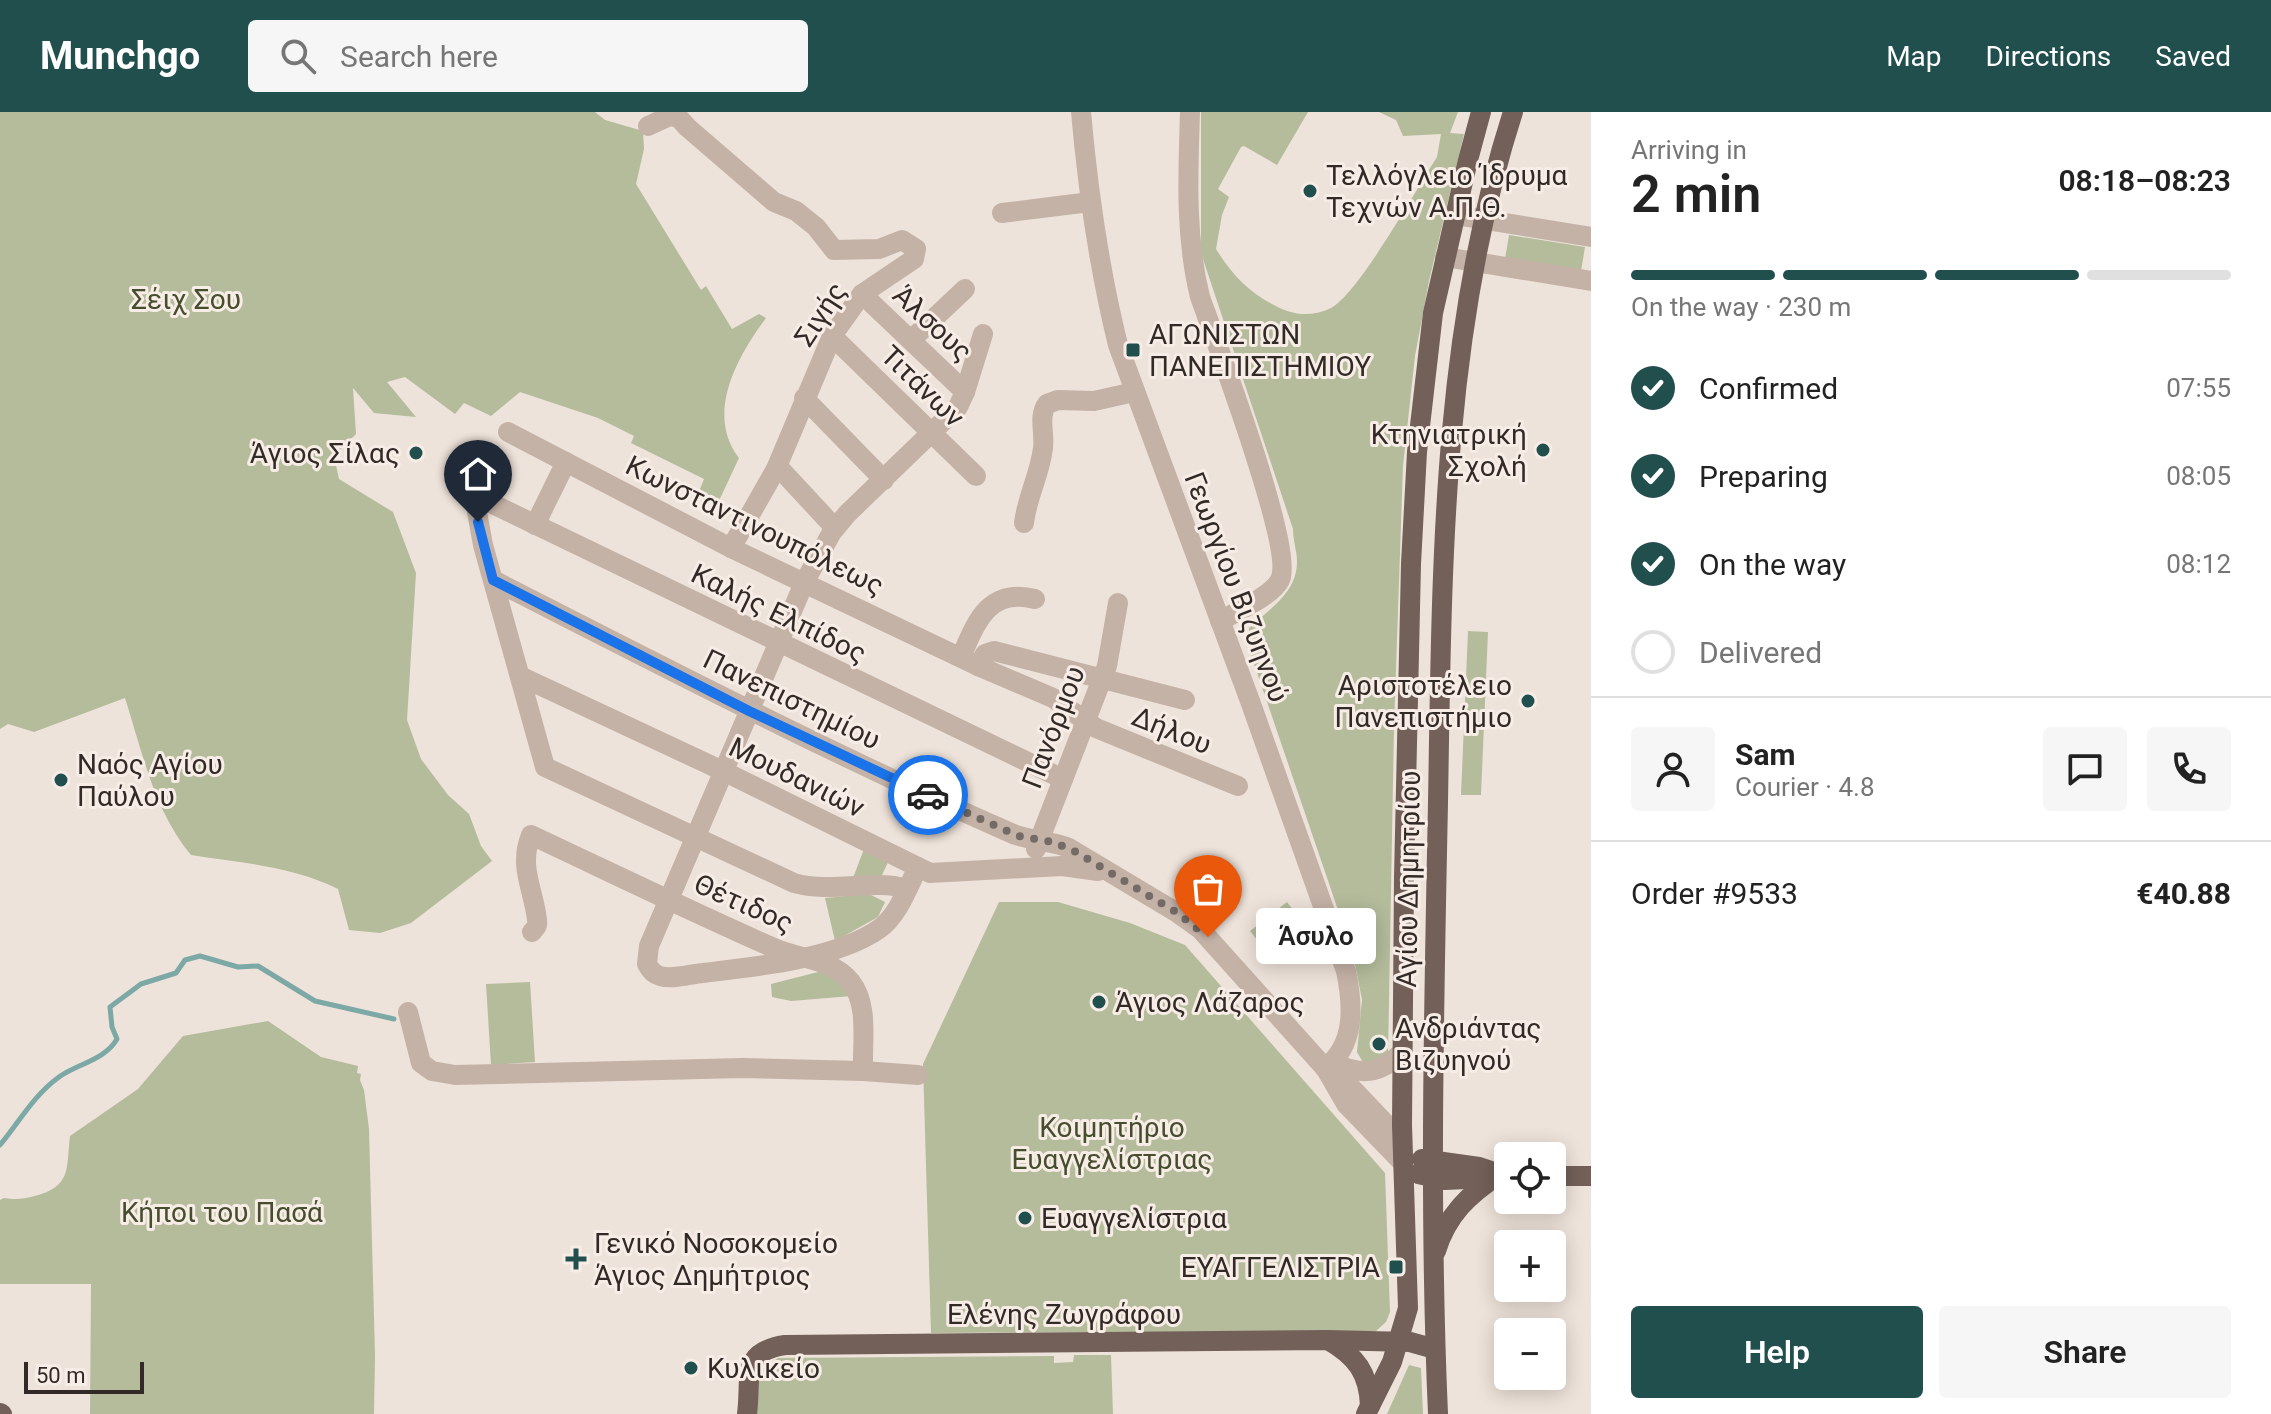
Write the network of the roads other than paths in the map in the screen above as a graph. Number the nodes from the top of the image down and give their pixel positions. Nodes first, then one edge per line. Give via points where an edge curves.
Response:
1 (1081, 112) edge
2 (1190, 112) edge
3 (1481, 112) edge
4 (1513, 112) edge
5 (648, 126) dead end
6 (1090, 202) junction
7 (1002, 213) dead end
8 (1455, 215) junction
9 (1484, 220) junction
10 (1591, 237) edge
11 (1445, 257) junction
12 (1475, 263) junction
13 (1591, 281) edge
14 (965, 289) dead end
15 (862, 294) junction
16 (983, 334) dead end
17 (832, 336) junction
18 (911, 340) junction
19 (965, 392) junction
20 (1134, 392) junction
21 (804, 398) junction
22 (508, 432) dead end
23 (932, 434) junction
24 (566, 462) junction
25 (776, 469) junction
26 (976, 476) dead end
27 (884, 480) junction
28 (1024, 523) dead end
29 (535, 525) junction
30 (835, 528) junction
31 (731, 548) junction
32 (493, 580) junction
33 (804, 583) junction
34 (1035, 599) dead end
35 (1118, 603) dead end
36 (1220, 621) junction
37 (778, 643) junction
38 (970, 661) junction
39 (520, 676) junction
40 (1103, 677) junction
41 (1185, 700) dead end
42 (749, 711) junction
43 (1087, 722) junction
44 (723, 771) junction
45 (1063, 779) junction
46 (1238, 786) dead end
47 (694, 838) junction
48 (1040, 840) junction
49 (918, 867) junction
50 (1030, 868) junction
51 (1108, 873) junction
52 (906, 889) junction
53 (668, 900) junction
54 (532, 932) dead end
55 (801, 957) junction
56 (408, 1012) dead end
57 (1402, 1052) junction
58 (1329, 1065) junction
59 (863, 1071) junction
60 (918, 1075) dead end
61 (1432, 1127) junction
62 (1402, 1141) junction
63 (1402, 1162) junction
64 (1458, 1163) junction
65 (1432, 1170) junction
66 (1494, 1171) edge
67 (1494, 1176) edge
68 (1566, 1176) edge
69 (1591, 1176) edge
70 (1494, 1180) edge
71 (1432, 1266) junction
72 (1327, 1340) junction
73 (1399, 1341) junction
74 (1435, 1349) junction
75 (1368, 1410) edge
76 (747, 1414) edge
77 (1438, 1414) edge

1 - 6 street, Γεωργίου Βιζυηνού
2 - 36 street via 1193,267 1269,504 1282,561 1281,577 1272,588
3 - 8 main road, Αγίου Δημητρίου
4 - 9 main road, Αγίου Δημητρίου
5 - 15 street, Σιγής via 670,116 679,118 774,202 816,227 834,250 879,249 902,240 913,246 914,259
6 - 7 street
6 - 20 street, Γεωργίου Βιζυηνού via 1106,296
8 - 9 street
8 - 11 main road, Αγίου Δημητρίου
9 - 10 street
9 - 12 main road, Αγίου Δημητρίου
11 - 12 street
11 - 57 main road, Αγίου Δημητρίου via 1428,348 1413,516
12 - 13 street
12 - 61 main road, Αγίου Δημητρίου via 1450,443 1443,548
14 - 18 street
15 - 17 street, Σιγής
15 - 18 street, Άλσους
16 - 19 street
17 - 21 street, Σιγής
17 - 23 street, Τιτάνων
18 - 19 street, Άλσους
19 - 23 street
20 - 28 street via 1047,404 1042,412 1042,453
20 - 36 street, Γεωργίου Βιζυηνού
21 - 25 street, Σιγής
21 - 27 street
22 - 24 street, Κωνσταντινουπόλεως
23 - 26 street, Τιτάνων
23 - 27 street
24 - 29 street
24 - 31 street, Κωνσταντινουπόλεως
25 - 30 street
25 - 31 street, Σιγής
27 - 30 street
29 - 32 street, Καλής Ελπίδος via 471,484
29 - 37 street, Καλής Ελπίδος
30 - 33 street
31 - 33 street, Κωνσταντινουπόλεως
32 - 39 street
32 - 42 street, Πανεπιστημίου
33 - 37 street
33 - 38 street, Κωνσταντινουπόλεως
34 - 38 street via 1006,599 989,606 976,624
35 - 40 street, Πανόρμου
36 - 58 street, Γεωργίου Βιζυηνού via 1346,971 1350,1024 1344,1046
37 - 42 street
37 - 45 street, Καλής Ελπίδος
38 - 40 street via 992,651
38 - 43 street, Κωνσταντινουπόλεως via 1058,700
39 - 44 street, Μουδανιών
39 - 47 street via 545,767
40 - 41 street
40 - 43 street, Πανόρμου
42 - 44 street
42 - 48 street, Πανεπιστημίου via 1013,834
43 - 45 street, Πανόρμου
43 - 46 street, Δήλου
44 - 47 street
44 - 49 street, Μουδανιών
45 - 48 street, Πανόρμου
47 - 52 street via 807,887
47 - 53 street
48 - 50 street, Πανόρμου
48 - 51 street, Πανεπιστημίου via 1076,852
49 - 50 street, Μουδανιών via 936,874
49 - 52 street
50 - 51 street, Μουδανιών
51 - 58 street, Πανεπιστημίου via 1201,930
52 - 55 street via 877,931
53 - 54 street, Θέτιδος via 531,835 526,851 537,921
53 - 55 street, Θέτιδος
53 - 55 street via 646,961 665,977
55 - 59 street, Θέτιδος via 839,970 858,992
56 - 59 street via 421,1063 447,1074
57 - 58 street via 1367,1073
57 - 62 main road, Αγίου Δημητρίου
58 - 62 street, Πανεπιστημίου
58 - 63 street, Πανεπιστημίου via 1346,1104
59 - 60 street
61 - 64 main road via 1440,1153
61 - 65 main road, Αγίου Δημητρίου
62 - 63 main road, Αγίου Δημητρίου
62 - 65 main road
63 - 65 main road via 1416,1173
63 - 73 main road, Αγίου Δημητρίου via 1408,1304
64 - 65 main road
64 - 66 main road
65 - 67 main road via 1475,1181
65 - 71 main road, Αγίου Δημητρίου
68 - 69 main road
70 - 71 main road via 1453,1215
71 - 74 main road, Αγίου Δημητρίου
72 - 73 main road, Ελένης Ζωγράφου
72 - 75 main road via 1348,1352 1365,1375
72 - 76 main road, Ελένης Ζωγράφου via 785,1345 754,1357
73 - 74 main road, Ελένης Ζωγράφου
73 - 75 main road, Αγίου Δημητρίου
74 - 77 main road, Αγίου Δημητρίου

